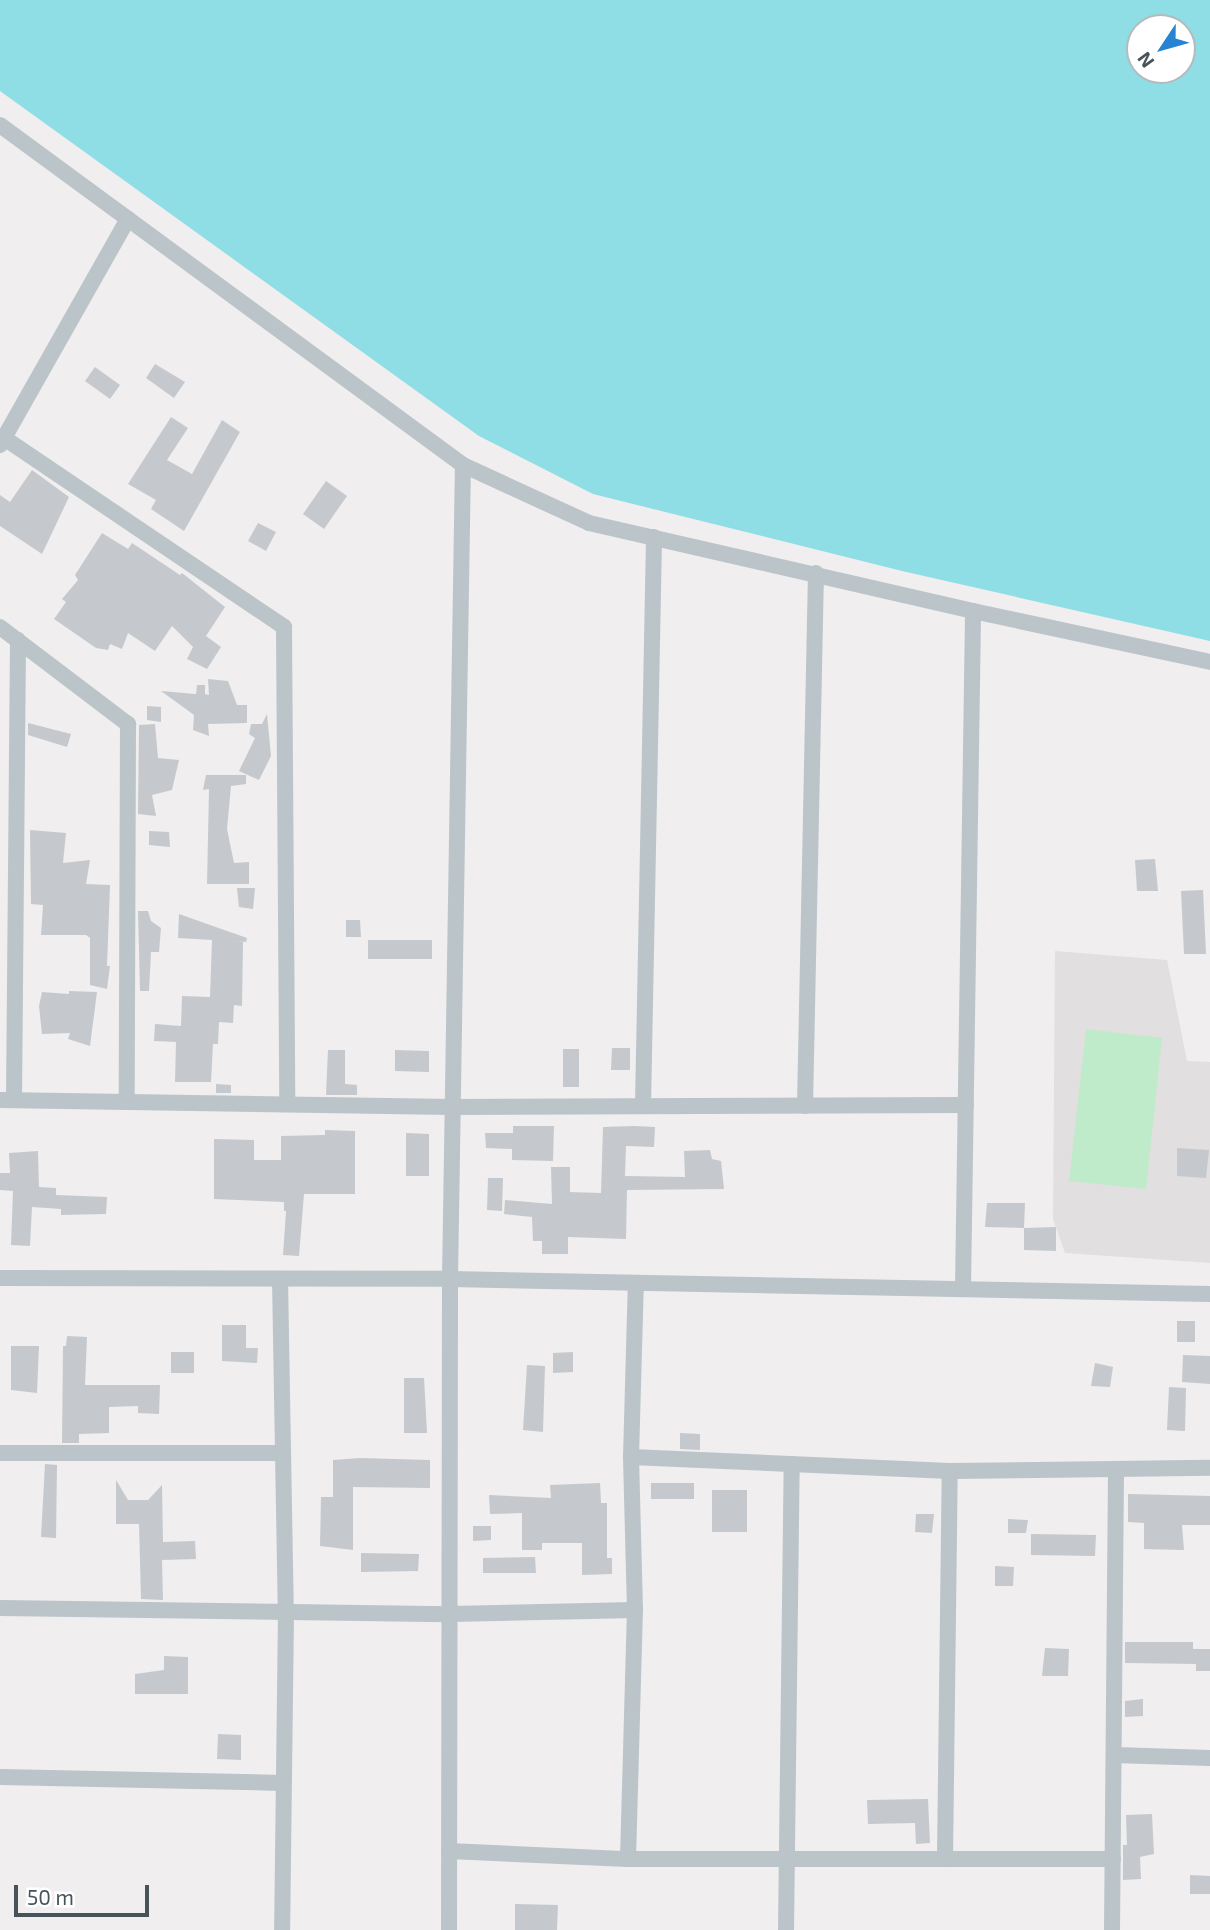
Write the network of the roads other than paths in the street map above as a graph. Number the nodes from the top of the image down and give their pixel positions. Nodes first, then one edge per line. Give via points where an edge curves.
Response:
1 (0, 125) edge
2 (128, 219) junction
3 (2, 441) edge
4 (463, 465) junction
5 (654, 537) junction
6 (816, 573) junction
7 (973, 611) junction
8 (0, 627) edge
9 (18, 640) junction
10 (1210, 662) edge
11 (7, 1100) edge
12 (127, 1102) junction
13 (287, 1104) junction
14 (966, 1105) junction
15 (643, 1106) junction
16 (805, 1106) junction
17 (453, 1107) junction
18 (0, 1278) edge
19 (280, 1279) junction
20 (450, 1279) junction
21 (636, 1283) junction
22 (963, 1289) junction
23 (1210, 1294) edge
24 (0, 1453) edge
25 (283, 1453) junction
26 (631, 1457) junction
27 (792, 1464) junction
28 (1210, 1468) edge
29 (1116, 1470) junction
30 (950, 1471) junction
31 (0, 1608) edge
32 (635, 1610) junction
33 (286, 1612) junction
34 (449, 1614) junction
35 (1114, 1755) junction
36 (1210, 1758) edge
37 (0, 1777) edge
38 (283, 1783) junction
39 (449, 1852) junction
40 (628, 1859) junction
41 (945, 1859) junction
42 (1113, 1859) junction
43 (788, 1860) junction
44 (282, 1930) edge
45 (449, 1930) edge
46 (786, 1930) edge
47 (1112, 1930) edge

1 - 2 street
2 - 3 street
2 - 4 street
3 - 13 street via 284,627
4 - 5 street via 589,523
4 - 17 street
5 - 6 street
5 - 15 street
6 - 7 street
6 - 16 street
7 - 10 street
7 - 14 street
8 - 9 street
9 - 11 street
9 - 12 street via 128,724
11 - 12 street
12 - 13 street
13 - 17 street
14 - 16 street
14 - 22 street
15 - 16 street
15 - 17 street
17 - 20 street
18 - 19 street
19 - 20 street
19 - 25 street
20 - 21 street
20 - 34 street
21 - 22 street
21 - 26 street
22 - 23 street
24 - 25 street
25 - 33 street
26 - 27 street
26 - 32 street
27 - 30 street
27 - 43 street
28 - 29 street
29 - 30 street
29 - 35 street
30 - 41 street
31 - 33 street
32 - 34 street
32 - 40 street
33 - 34 street
33 - 38 street
34 - 39 street
35 - 36 street
35 - 42 street
37 - 38 street
38 - 44 street
39 - 40 street
39 - 45 street
40 - 43 street
41 - 42 street
41 - 43 street
42 - 47 street
43 - 46 street

